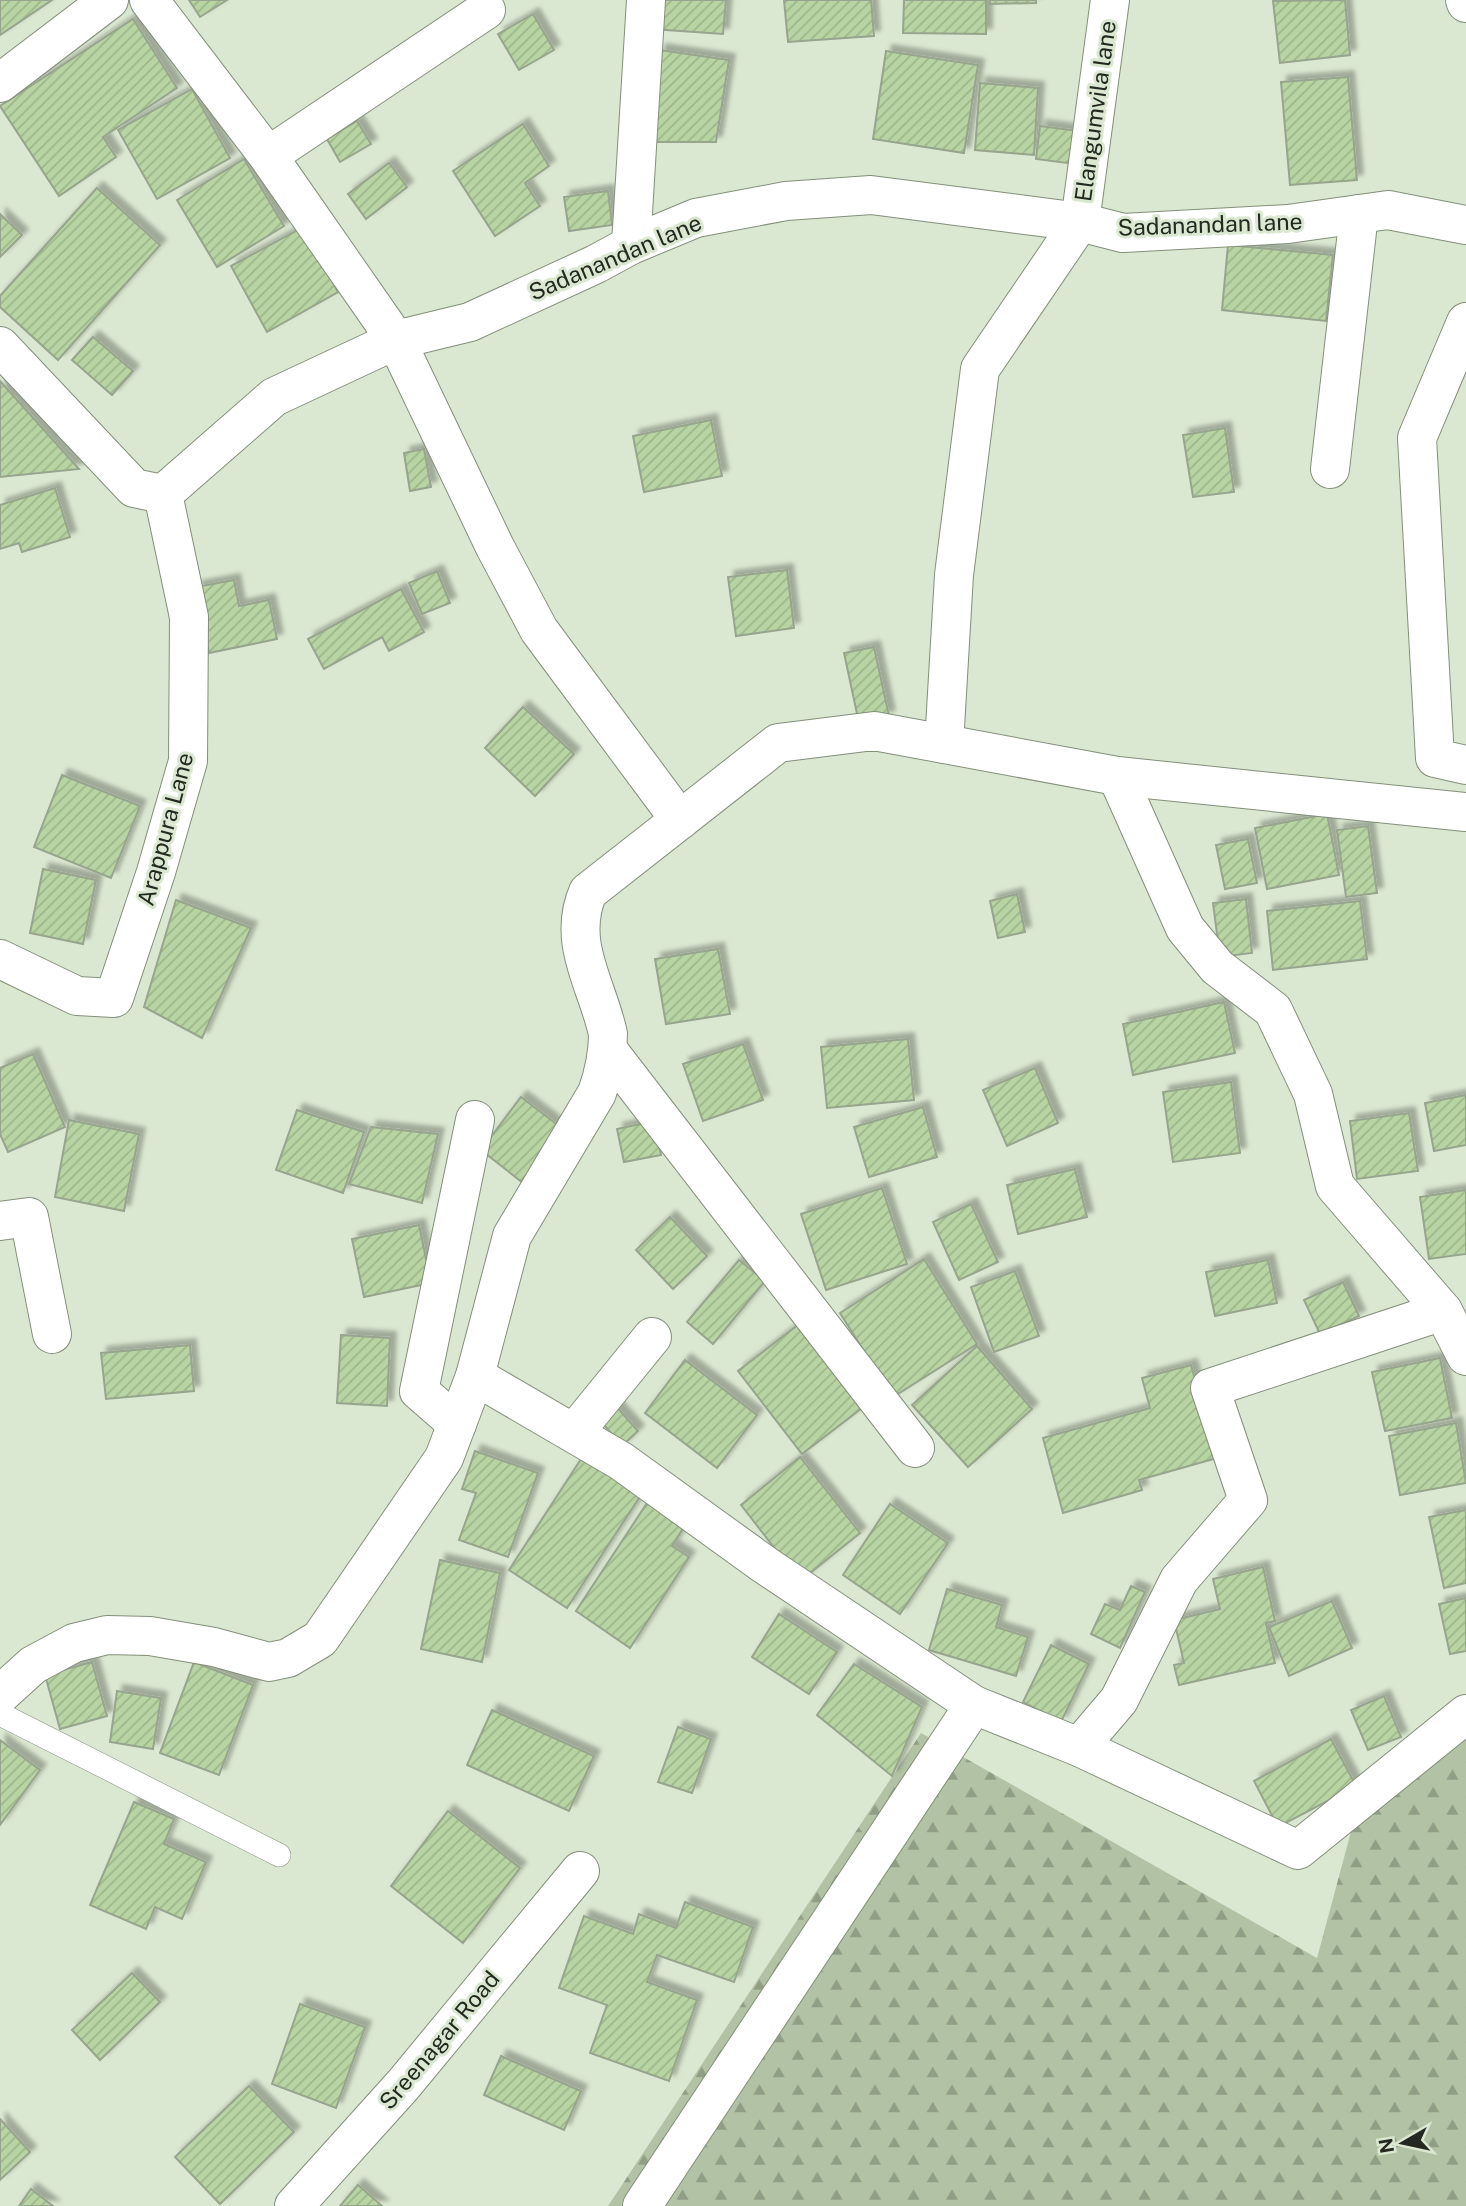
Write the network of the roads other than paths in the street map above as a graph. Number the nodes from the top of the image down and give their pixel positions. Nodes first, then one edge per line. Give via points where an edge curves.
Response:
1 (109, 0) edge
2 (149, 0) edge
3 (646, 0) edge
4 (1110, 0) edge
5 (486, 10) dead end
6 (0, 83) edge
7 (268, 156) junction
8 (1359, 214) junction
9 (1080, 222) junction
10 (1466, 225) edge
11 (631, 245) junction
12 (1466, 323) edge
13 (396, 340) junction
14 (0, 346) edge
15 (1330, 470) dead end
16 (163, 494) junction
17 (944, 744) junction
18 (1466, 765) edge
19 (1117, 776) junction
20 (1466, 812) edge
21 (680, 820) junction
22 (0, 959) edge
23 (608, 1050) junction
24 (475, 1120) dead end
25 (0, 1221) edge
26 (1443, 1311) junction
27 (52, 1334) dead end
28 (652, 1337) dead end
29 (1466, 1356) edge
30 (475, 1376) junction
31 (457, 1424) junction
32 (573, 1433) junction
33 (915, 1448) dead end
34 (0, 1695) edge
35 (974, 1705) junction
36 (0, 1714) edge
37 (1466, 1714) edge
38 (1079, 1747) junction
39 (279, 1854) dead end
40 (580, 1871) dead end
41 (295, 2206) edge
42 (642, 2206) edge

1 - 6 street
2 - 7 street
3 - 11 street
4 - 9 street, Elangumvila lane
5 - 7 street
7 - 13 street
8 - 9 street, Sadanandan lane via 1288,224 1123,233
8 - 10 street, Sadanandan lane via 1388,210
8 - 15 street
9 - 11 street, Sadanandan lane via 871,195 786,201 696,218
9 - 17 street via 980,369 954,575
11 - 13 street, Sadanandan lane via 470,323
12 - 18 street via 1417,438 1435,758
13 - 16 street, Sadanandan lane via 274,397
13 - 21 street via 539,630
14 - 16 street via 134,488
16 - 22 street, Arappura Lane via 189,617 188,761 114,998 77,996
17 - 19 street
17 - 21 street via 874,731 778,743
19 - 20 street
19 - 26 street via 1185,928 1217,967 1273,1010 1313,1094 1335,1186
21 - 23 street via 588,892 582,907 580,941 604,1018
23 - 30 street via 597,1093 512,1236
23 - 33 street
24 - 31 street via 419,1391
25 - 27 street via 29,1217
26 - 29 street
26 - 38 street via 1210,1388 1248,1500 1179,1580 1119,1700
28 - 32 street
30 - 31 street
30 - 32 street
31 - 34 street via 430,1480 334,1622 305,1649 269,1662 150,1636 107,1635 74,1643 33,1665
32 - 35 street via 621,1461 765,1565
35 - 38 street
35 - 42 street
36 - 39 lane
37 - 38 street via 1298,1850
40 - 41 street, Sreenagar Road via 403,2085

